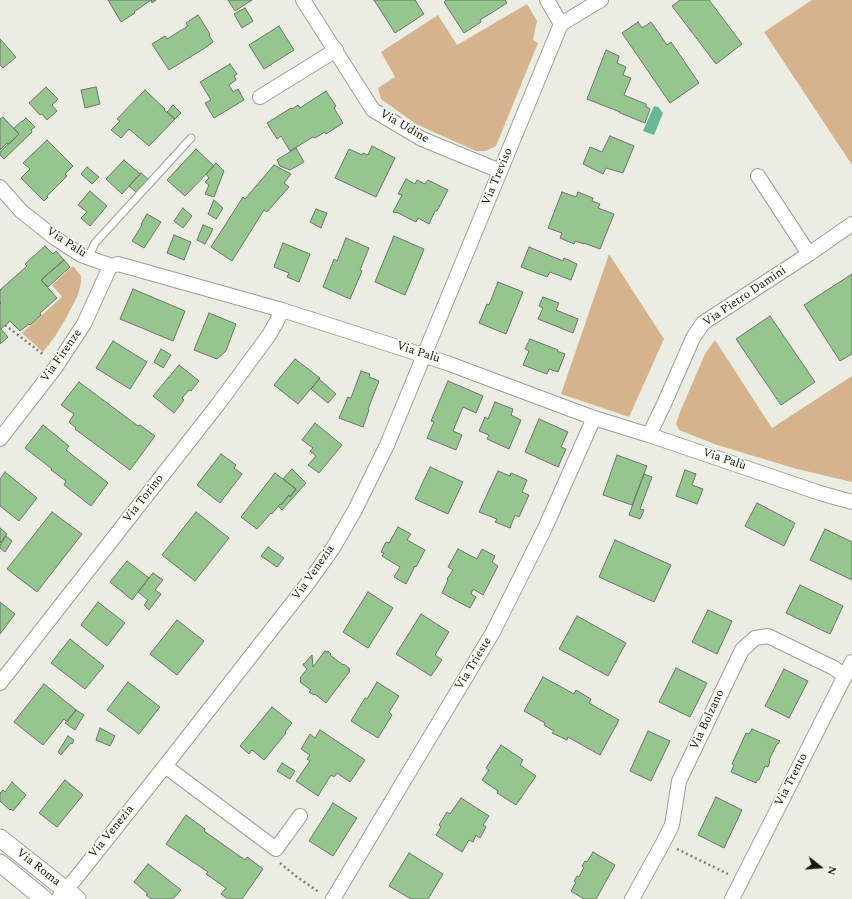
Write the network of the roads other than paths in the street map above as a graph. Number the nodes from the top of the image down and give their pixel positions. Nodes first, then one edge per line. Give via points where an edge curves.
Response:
1 (304, 0) edge
2 (547, 0) edge
3 (601, 0) edge
4 (561, 24) junction
5 (336, 50) junction
6 (260, 97) dead end
7 (191, 138) dead end
8 (500, 171) junction
9 (758, 176) dead end
10 (0, 188) edge
11 (852, 224) edge
12 (809, 254) junction
13 (88, 258) junction
14 (112, 266) junction
15 (282, 310) junction
16 (424, 355) junction
17 (594, 418) junction
18 (649, 435) junction
19 (0, 438) edge
20 (852, 502) edge
21 (852, 662) edge
22 (845, 676) junction
23 (0, 683) edge
24 (165, 766) junction
25 (300, 816) dead end
26 (0, 838) edge
27 (0, 863) edge
28 (61, 897) edge
29 (329, 897) edge
30 (632, 899) edge
31 (732, 899) edge

1 - 5 street, Via Udine
2 - 4 street
3 - 4 street
4 - 8 street, Via Treviso
5 - 6 street
5 - 8 street, Via Udine via 373,110 422,139
7 - 13 lane via 95,244
8 - 16 street, Via Treviso
9 - 12 street
10 - 13 street, Via Palù via 22,211 55,238
11 - 12 street, Via Pietro Damini
12 - 18 street, Via Pietro Damini via 703,323 693,338
13 - 14 street, Via Palù
14 - 15 street, Via Palù via 118,264
14 - 19 street, Via Firenze via 84,324 55,368
15 - 16 street, Via Palù
15 - 23 street, Via Torino via 270,335
16 - 17 street, Via Palù
16 - 24 street, Via Venezia via 387,445 333,548
17 - 18 street, Via Palù
17 - 29 street, Via Trieste via 545,528 493,632
18 - 20 street, Via Palù
21 - 22 street, Via Trento
22 - 30 street, Via Bolzano via 834,668 768,636 755,638 742,650 679,781 672,825
22 - 31 street, Via Trento
24 - 25 street via 276,849
24 - 28 street, Via Venezia
26 - 28 street, Via Roma
27 - 28 street, Via Roma

